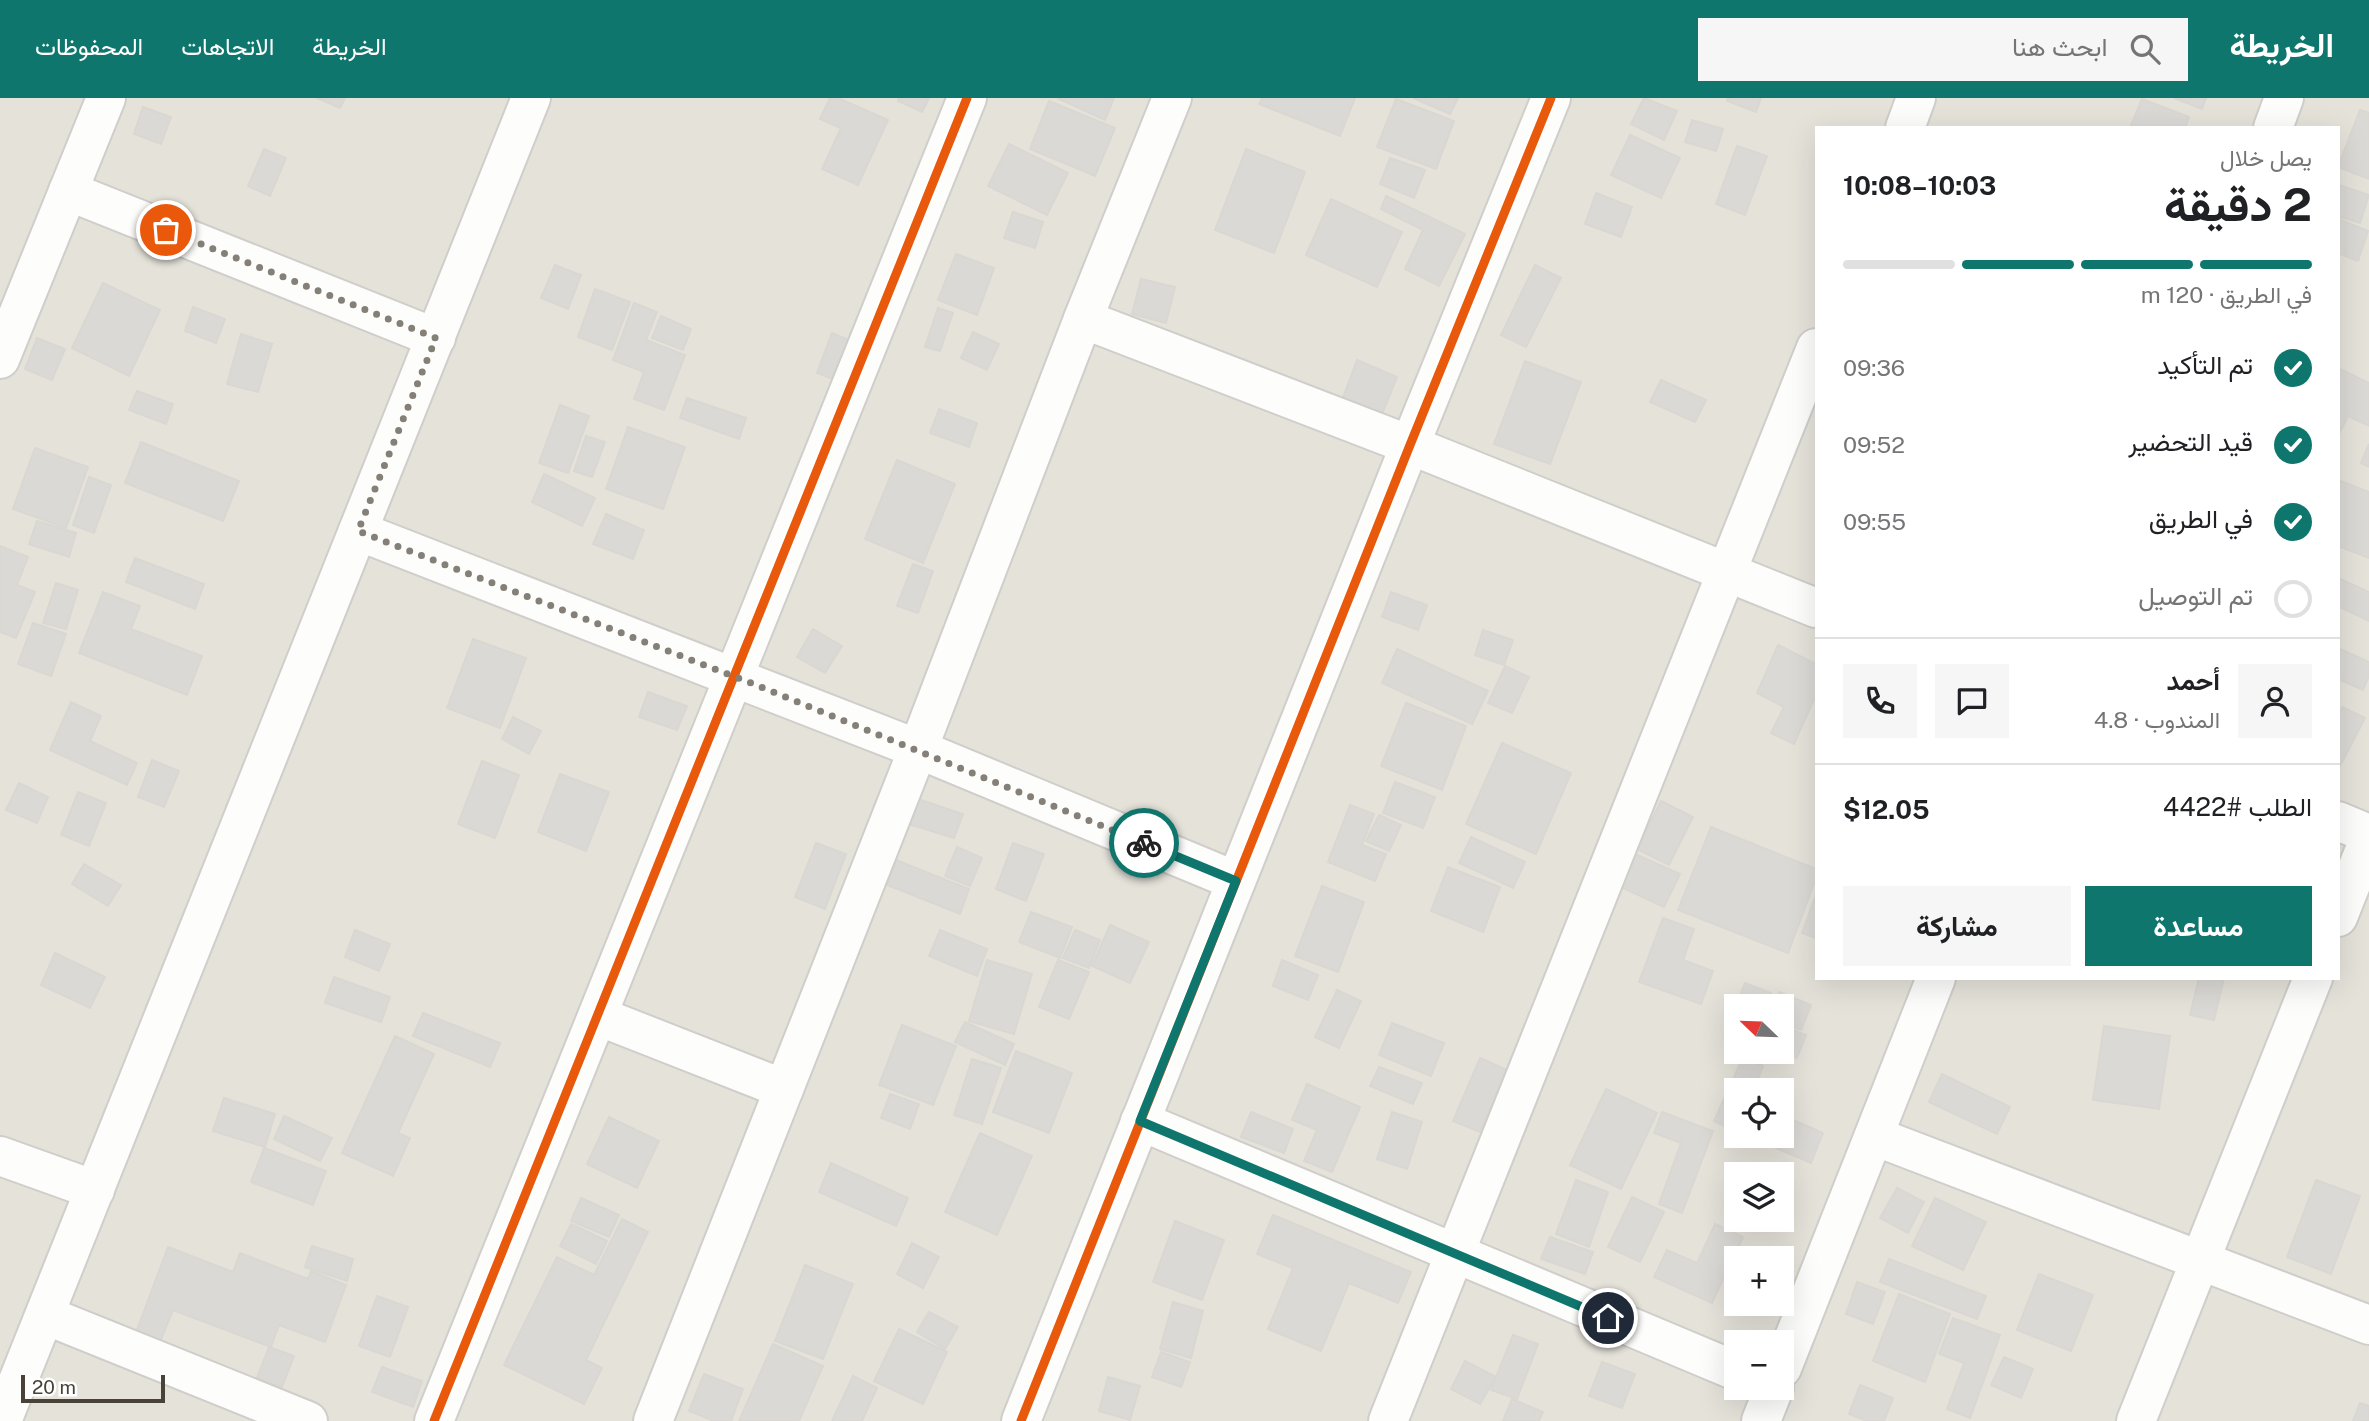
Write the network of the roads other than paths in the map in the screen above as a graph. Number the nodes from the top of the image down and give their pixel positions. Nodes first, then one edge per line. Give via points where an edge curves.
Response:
1 (106, 98) edge
2 (531, 98) edge
3 (967, 98) edge
4 (1172, 98) edge
5 (1551, 98) edge
6 (1916, 98) edge
7 (2284, 98) edge
8 (1906, 126) edge
9 (2274, 126) edge
10 (68, 191) junction
11 (1083, 319) junction
12 (436, 338) junction
13 (1815, 351) edge
14 (0, 359) edge
15 (1410, 445) junction
16 (358, 531) junction
17 (1727, 572) junction
18 (1815, 607) edge
19 (733, 676) junction
20 (918, 749) junction
21 (2340, 822) edge
22 (2369, 834) edge
23 (2369, 839) edge
24 (1236, 881) junction
25 (2340, 912) edge
26 (1935, 980) edge
27 (2312, 980) edge
28 (598, 1016) junction
29 (784, 1089) junction
30 (1140, 1121) junction
31 (1874, 1136) junction
32 (0, 1157) edge
33 (95, 1190) junction
34 (1455, 1253) junction
35 (2200, 1261) junction
36 (45, 1315) junction
37 (2369, 1325) edge
38 (1794, 1338) edge
39 (1724, 1366) edge
40 (1769, 1400) edge
41 (2, 1421) edge
42 (308, 1421) edge
43 (434, 1421) edge
44 (653, 1421) edge
45 (1021, 1421) edge
46 (1388, 1421) edge
47 (1761, 1421) edge
48 (2136, 1421) edge

1 - 10 street
2 - 12 street
3 - 19 street
4 - 11 street
5 - 15 street
6 - 8 street
7 - 9 street
10 - 12 street
10 - 14 street
11 - 15 street
11 - 20 street
12 - 16 street
13 - 17 street
15 - 17 street
15 - 24 street
16 - 19 street
16 - 33 street
17 - 18 street
17 - 34 street
19 - 20 street
19 - 28 street
20 - 24 street
20 - 29 street
21 - 22 street
23 - 25 street
24 - 30 street
26 - 31 street
27 - 35 street
28 - 29 street
28 - 43 street
29 - 44 street
30 - 34 street
30 - 45 street
31 - 35 street
31 - 38 street
32 - 33 street
33 - 36 street
34 - 39 street
34 - 46 street
35 - 37 street
35 - 48 street
36 - 41 street
36 - 42 street
40 - 47 street

